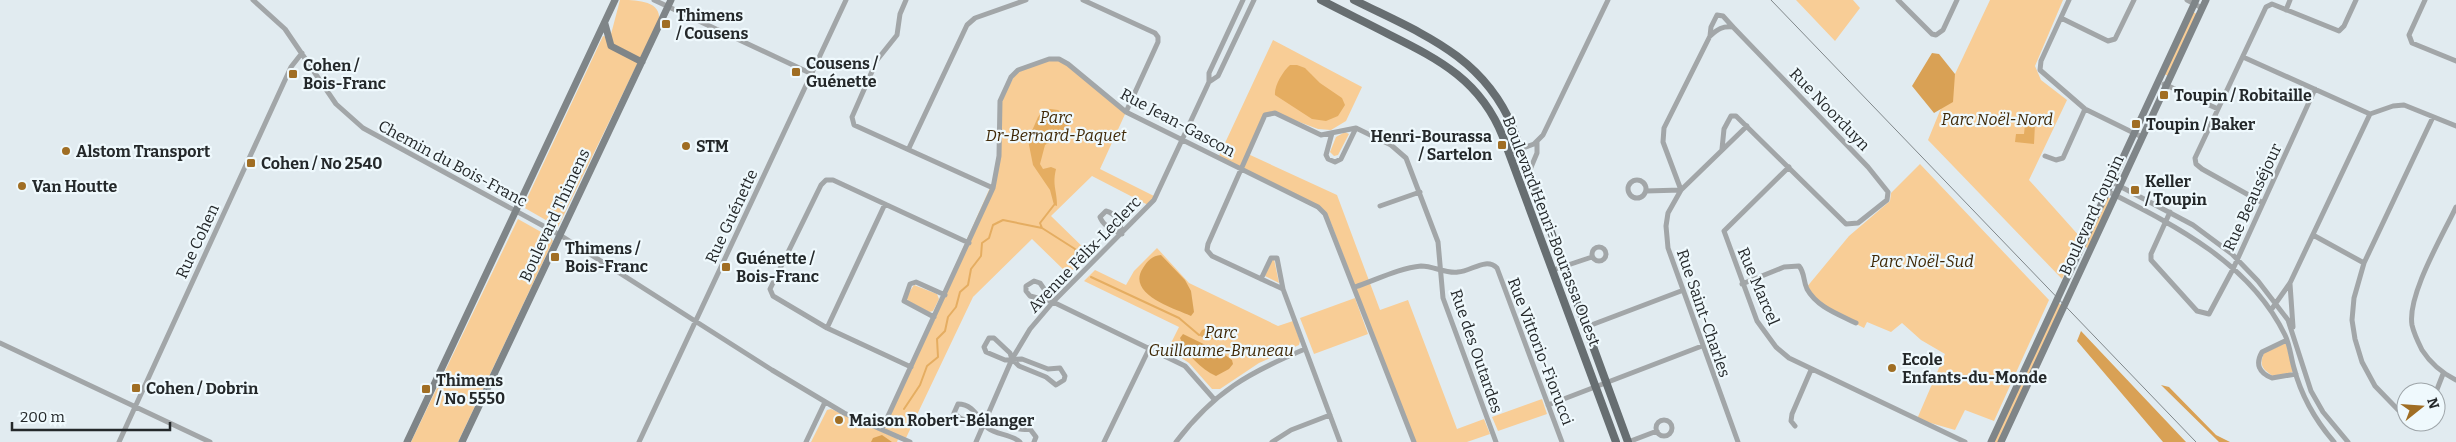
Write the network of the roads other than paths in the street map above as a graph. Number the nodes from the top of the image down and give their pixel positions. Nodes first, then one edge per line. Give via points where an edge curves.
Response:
1 (253, 0) edge
2 (615, 0) edge
3 (654, 0) edge
4 (846, 0) edge
5 (906, 0) edge
6 (1026, 0) edge
7 (1083, 0) edge
8 (1242, 0) edge
9 (1254, 0) edge
10 (1321, 0) edge
11 (1354, 0) edge
12 (1608, 0) edge
13 (1898, 0) edge
14 (1956, 0) edge
15 (2069, 0) edge
16 (2134, 0) edge
17 (2186, 0) edge
18 (2206, 0) edge
19 (2290, 0) edge
20 (2356, 0) edge
21 (2425, 0) edge
22 (2195, 2) edge
23 (1008, 3) edge
24 (670, 4) edge
25 (2202, 8) junction
26 (2286, 10) junction
27 (2061, 18) junction
28 (604, 24) junction
29 (1733, 27) junction
30 (1710, 36) junction
31 (302, 53) junction
32 (2243, 57) junction
33 (2456, 61) edge
34 (642, 62) junction
35 (812, 74) junction
36 (2158, 81) junction
37 (1210, 82) junction
38 (2166, 85) junction
39 (2315, 90) junction
40 (2084, 109) junction
41 (2218, 109) junction
42 (1126, 112) junction
43 (2370, 114) junction
44 (2433, 117) junction
45 (1747, 126) junction
46 (2456, 126) edge
47 (1356, 128) junction
48 (1332, 133) junction
49 (2135, 133) junction
50 (2142, 137) junction
51 (1182, 141) junction
52 (1537, 142) junction
53 (909, 148) junction
54 (1520, 149) junction
55 (1722, 149) junction
56 (1509, 153) junction
57 (2045, 156) dead end
58 (1789, 167) junction
59 (1242, 169) junction
60 (1529, 172) junction
61 (2112, 182) junction
62 (2119, 186) junction
63 (993, 188) junction
64 (1681, 190) junction
65 (1646, 191) dead end
66 (2107, 191) junction
67 (1420, 192) junction
68 (2115, 195) junction
69 (2263, 203) junction
70 (884, 204) junction
71 (1380, 206) dead end
72 (2456, 206) edge
73 (516, 211) junction
74 (2170, 212) junction
75 (2166, 222) junction
76 (1122, 234) junction
77 (560, 235) junction
78 (2313, 235) junction
79 (969, 242) junction
80 (2079, 252) junction
81 (2086, 256) junction
82 (1592, 257) dead end
83 (2237, 259) junction
84 (2364, 263) junction
85 (1563, 267) junction
86 (1441, 268) junction
87 (2233, 268) junction
88 (1553, 270) junction
89 (1261, 279) junction
90 (2290, 283) junction
91 (1742, 284) junction
92 (1355, 287) junction
93 (1283, 289) junction
94 (1681, 291) junction
95 (944, 295) junction
96 (1053, 302) junction
97 (2277, 302) junction
98 (2271, 310) junction
99 (934, 317) junction
100 (695, 321) junction
101 (1856, 323) dead end
102 (1586, 327) junction
103 (827, 328) junction
104 (2295, 336) junction
105 (2287, 340) junction
106 (0, 343) edge
107 (1702, 346) junction
108 (1150, 347) junction
109 (1305, 349) junction
110 (1012, 359) junction
111 (911, 367) junction
112 (1811, 370) junction
113 (2296, 374) junction
114 (2443, 374) junction
115 (2456, 380) edge
116 (2440, 382) edge
117 (1606, 383) junction
118 (1595, 386) junction
119 (1214, 399) junction
120 (825, 402) junction
121 (1548, 405) junction
122 (135, 406) junction
123 (2396, 408) edge
124 (1330, 415) junction
125 (984, 422) junction
126 (1795, 426) dead end
127 (882, 429) junction
128 (1657, 431) dead end
129 (119, 442) edge
130 (210, 442) edge
131 (407, 442) edge
132 (462, 442) edge
133 (638, 442) edge
134 (806, 442) edge
135 (910, 442) edge
136 (976, 442) edge
137 (1020, 442) edge
138 (1034, 442) edge
139 (1104, 442) edge
140 (1176, 442) edge
141 (1272, 442) edge
142 (1340, 442) edge
143 (1414, 442) edge
144 (1496, 442) edge
145 (1562, 442) edge
146 (1616, 442) edge
147 (1628, 442) edge
148 (1738, 442) edge
149 (1965, 442) edge
150 (1992, 442) edge
151 (2001, 442) edge
152 (2334, 442) edge
153 (2348, 442) edge

1 - 31 street, Chemin du Bois-Franc via 281,25
2 - 28 street
3 - 24 street
4 - 35 street, Rue Guénette
5 - 53 street via 897,35 877,60 852,117 854,124
6 - 23 street
7 - 42 street via 1158,37
8 - 37 street, Avenue Félix-Leclerc via 1209,73
9 - 37 street, Avenue Félix-Leclerc via 1218,76
10 - 56 main road, Boulevard Henri-Bourassa Ouest via 1430,55 1459,75 1490,109
11 - 54 main road, Boulevard Henri-Bourassa Ouest via 1442,45 1473,68 1501,102
12 - 52 street via 1545,132
13 - 14 street via 1936,35 1943,30
15 - 27 street
16 - 27 street via 2119,33 2108,41
17 - 22 street
18 - 25 street, Boulevard Toupin
19 - 26 street
20 - 26 street via 2339,31
21 - 33 street via 2409,35 2412,43
22 - 25 street
22 - 36 street, Boulevard Toupin
23 - 53 street via 967,25
24 - 34 street, Boulevard Thimens
24 - 35 street
25 - 38 street, Boulevard Toupin
26 - 32 street via 2269,4
27 - 40 street via 2040,61 2040,70
28 - 34 street via 611,46
28 - 73 street
29 - 30 street via 1719,28
29 - 30 street, Rue Noorduyn via 1723,16 1717,15
29 - 58 street, Rue Noorduyn via 1868,167 1888,192 1887,200 1858,223 1846,224
30 - 64 street, Rue Noorduyn via 1662,135
31 - 73 street, Chemin du Bois-Franc via 336,104 356,123
31 - 122 street, Rue Cohen via 291,67
32 - 39 street
32 - 41 street
34 - 77 street, Boulevard Thimens
35 - 100 street, Rue Guénette
36 - 38 street
36 - 49 street, Boulevard Toupin
37 - 51 street, Avenue Félix-Leclerc
38 - 41 street
38 - 50 street, Boulevard Toupin
39 - 43 street
39 - 69 street, Rue Beauséjour
40 - 49 street
40 - 57 street via 2063,158 2056,160
41 - 69 street via 2195,158 2196,164
42 - 51 street, Rue Jean-Gascon
42 - 63 street, Rue Jean-Gascon via 1095,85 1058,60 1049,59 1018,70 1011,77 1000,101 999,156
43 - 44 street via 2404,105
43 - 78 street
44 - 46 street
44 - 84 street
45 - 55 street, Rue Saint-Charles
45 - 55 street via 1736,116 1731,116 1727,121
45 - 58 street
47 - 48 street
47 - 48 street via 1341,159 1335,162 1326,155
47 - 67 street, Rue des Outardes via 1399,151 1411,168
48 - 59 street via 1321,134 1269,113
49 - 50 street
49 - 61 street, Boulevard Toupin
50 - 62 street, Boulevard Toupin
51 - 59 street, Rue Jean-Gascon
51 - 76 street, Avenue Félix-Leclerc via 1154,200
52 - 54 street
52 - 60 street via 1537,153
53 - 63 street
54 - 56 street
54 - 60 main road, Boulevard Henri-Bourassa Ouest
55 - 64 street, Rue Saint-Charles
56 - 88 main road, Boulevard Henri-Bourassa Ouest
58 - 91 street, Rue Marcel via 1724,231
59 - 89 street via 1207,250 1212,256
59 - 92 street, Rue Jean-Gascon via 1318,207 1325,214
60 - 85 main road, Boulevard Henri-Bourassa Ouest
61 - 62 street
61 - 66 street, Boulevard Toupin
62 - 68 street, Boulevard Toupin
62 - 74 street
63 - 79 street, Rue Jean-Gascon
64 - 65 street
64 - 94 street, Rue Saint-Charles via 1668,213 1666,226 1668,248
66 - 68 street
66 - 80 street, Boulevard Toupin
67 - 71 street
67 - 86 street, Rue des Outardes via 1438,242
68 - 75 street
68 - 81 street, Boulevard Toupin
69 - 83 street, Rue Beauséjour
70 - 79 street
70 - 103 street
70 - 103 street via 833,180 826,180 820,185 770,289 773,296
72 - 114 street via 2412,307 2416,339
73 - 77 street, Chemin du Bois-Franc
73 - 131 street
74 - 75 street
74 - 83 street via 2193,225
75 - 87 street via 2210,248
75 - 87 street, Rue Beauséjour via 2150,254 2151,260 2197,311 2209,314
76 - 76 street via 1121,225 1111,212 1103,212 1101,221
76 - 96 street, Avenue Félix-Leclerc
77 - 100 street, Chemin du Bois-Franc
77 - 132 street, Boulevard Thimens
78 - 84 street
78 - 90 street
79 - 95 street, Rue Jean-Gascon
80 - 81 street
80 - 150 street, Boulevard Toupin
81 - 151 street, Boulevard Toupin
82 - 85 street
83 - 87 street, Rue Beauséjour
83 - 97 street
84 - 123 street via 2354,298 2352,320 2355,339 2362,362 2375,386
85 - 88 street
85 - 102 main road, Boulevard Henri-Bourassa Ouest
86 - 92 street, Rue Vittorio-Fiorucci via 1419,266
86 - 121 street, Rue Vittorio-Fiorucci via 1454,273 1486,263 1497,268
86 - 144 street, Rue des Outardes via 1443,298
87 - 98 street
88 - 118 main road, Boulevard Henri-Bourassa Ouest
89 - 93 street
89 - 93 street via 1271,258 1277,258
90 - 97 street
90 - 104 street
91 - 101 street via 1784,267 1799,266 1806,288 1816,301
91 - 112 street, Rue Marcel via 1765,334 1789,358
92 - 143 street, Rue Jean-Gascon
93 - 109 street
94 - 102 street
94 - 107 street, Rue Saint-Charles
95 - 99 street, Rue Jean-Gascon
95 - 99 street via 916,282 910,284 904,301
96 - 96 street via 1040,283 1034,281 1026,286 1030,296
96 - 108 street
96 - 110 street, Avenue Félix-Leclerc via 1030,329
97 - 98 street
97 - 104 street
98 - 105 street
99 - 111 street, Rue Jean-Gascon
100 - 120 street, Chemin du Bois-Franc
100 - 133 street, Rue Guénette
102 - 117 main road, Boulevard Henri-Bourassa Ouest
103 - 111 street
104 - 153 street via 2311,391 2323,412
105 - 113 street
105 - 113 street via 2262,352 2258,363 2261,372 2272,378
106 - 122 street
107 - 117 street
107 - 148 street, Rue Saint-Charles
108 - 119 street via 1185,366
108 - 139 street
109 - 119 street via 1262,367
109 - 124 street
110 - 110 street via 1010,352 994,338 985,341 986,352 1004,360
110 - 110 street via 1056,385 1064,380 1060,368 1048,369 1022,359
110 - 125 street, Avenue Félix-Leclerc
111 - 127 street, Rue Jean-Gascon
112 - 126 street via 1792,414 1791,421
112 - 149 street, Rue Marcel
113 - 152 street via 2313,412
114 - 115 street
114 - 116 street
117 - 118 street
117 - 147 main road, Boulevard Henri-Bourassa Ouest
118 - 121 street
118 - 146 main road, Boulevard Henri-Bourassa Ouest
119 - 140 street
120 - 127 street, Chemin du Bois-Franc
120 - 134 street
121 - 145 street, Rue Vittorio-Fiorucci
122 - 129 street, Rue Cohen
122 - 130 street
124 - 141 street via 1291,430
124 - 142 street
125 - 125 street via 965,404 958,404 955,408 954,413 958,417
125 - 136 street, Avenue Félix-Leclerc
125 - 137 street via 988,428
125 - 138 street via 991,420 1019,430 1030,429 1036,437
127 - 135 street, Chemin du Bois-Franc
128 - 147 street

